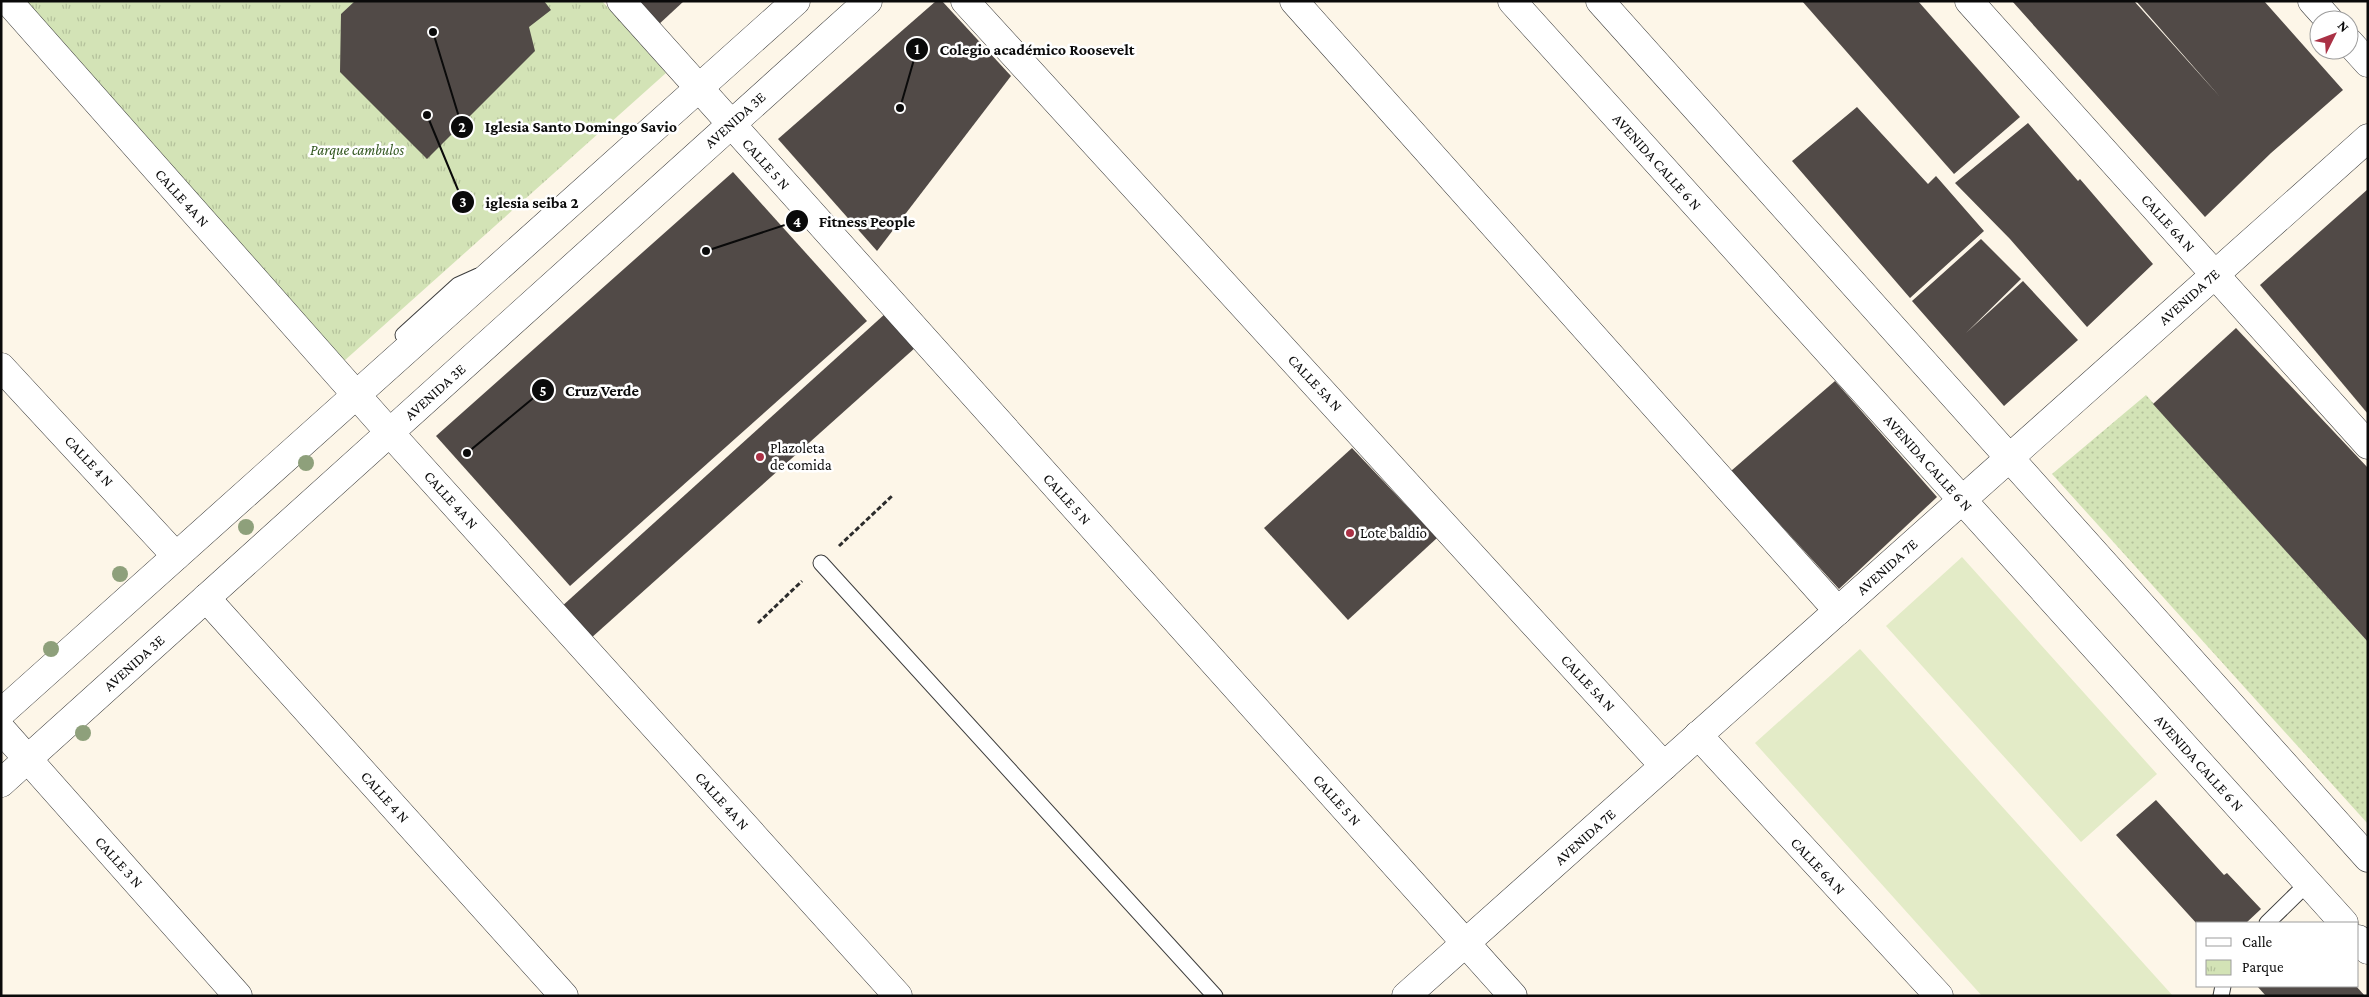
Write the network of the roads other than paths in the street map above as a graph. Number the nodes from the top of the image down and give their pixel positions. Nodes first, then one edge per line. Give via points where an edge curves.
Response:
1 (8, 1) edge
2 (621, 1) edge
3 (796, 1) edge
4 (868, 1) edge
5 (965, 1) edge
6 (1294, 1) edge
7 (1512, 1) edge
8 (1600, 1) edge
9 (1969, 1) edge
10 (2359, 54) edge
11 (2368, 64) edge
12 (698, 89) junction
13 (731, 124) junction
14 (2368, 138) edge
15 (2215, 275) junction
16 (1, 367) edge
17 (356, 395) junction
18 (390, 433) junction
19 (2368, 446) edge
20 (2009, 458) junction
21 (1962, 500) junction
22 (176, 556) junction
23 (821, 563) dead end
24 (206, 598) junction
25 (1838, 611) junction
26 (1, 713) edge
27 (1, 729) edge
28 (1698, 735) junction
29 (28, 760) junction
30 (1664, 766) junction
31 (1, 783) edge
32 (2368, 858) edge
33 (2308, 883) junction
34 (2268, 922) edge
35 (2343, 922) edge
36 (2359, 939) edge
37 (1466, 943) junction
38 (2368, 950) edge
39 (238, 996) edge
40 (564, 996) edge
41 (898, 996) edge
42 (1215, 996) edge
43 (1406, 996) edge
44 (1513, 996) edge
45 (1939, 996) edge

1 - 17 street, CALLE 4A N
2 - 12 street, CALLE 5 N
3 - 12 street
4 - 13 street, AVENIDA 3E
5 - 30 street, CALLE 5A N
6 - 25 street
7 - 21 street, AVENIDA CALLE 6 N
8 - 20 street
9 - 15 street, CALLE 6A N
10 - 11 street
12 - 13 street, CALLE 5 N
12 - 17 street
13 - 18 street, AVENIDA 3E
13 - 37 street, CALLE 5 N
14 - 15 street, AVENIDA 7E
15 - 19 street, CALLE 6A N
15 - 20 street, AVENIDA 7E
16 - 22 street, CALLE 4 N
17 - 18 street, CALLE 4A N
17 - 22 street
18 - 24 street, AVENIDA 3E
18 - 41 street, CALLE 4A N
20 - 21 street, AVENIDA 7E
20 - 32 street
21 - 25 street, AVENIDA 7E
21 - 33 street, AVENIDA CALLE 6 N
22 - 26 street
23 - 42 lane
24 - 29 street, AVENIDA 3E
24 - 40 street, CALLE 4 N
25 - 28 street, AVENIDA 7E
27 - 29 street, CALLE 3 N
28 - 30 street, AVENIDA 7E
28 - 45 street, CALLE 6A N
29 - 31 street, AVENIDA 3E
29 - 39 street, CALLE 3 N
30 - 37 street, AVENIDA 7E
33 - 34 lane
33 - 35 street, AVENIDA CALLE 6 N
36 - 38 street
37 - 43 street, AVENIDA 7E
37 - 44 street, CALLE 5 N

